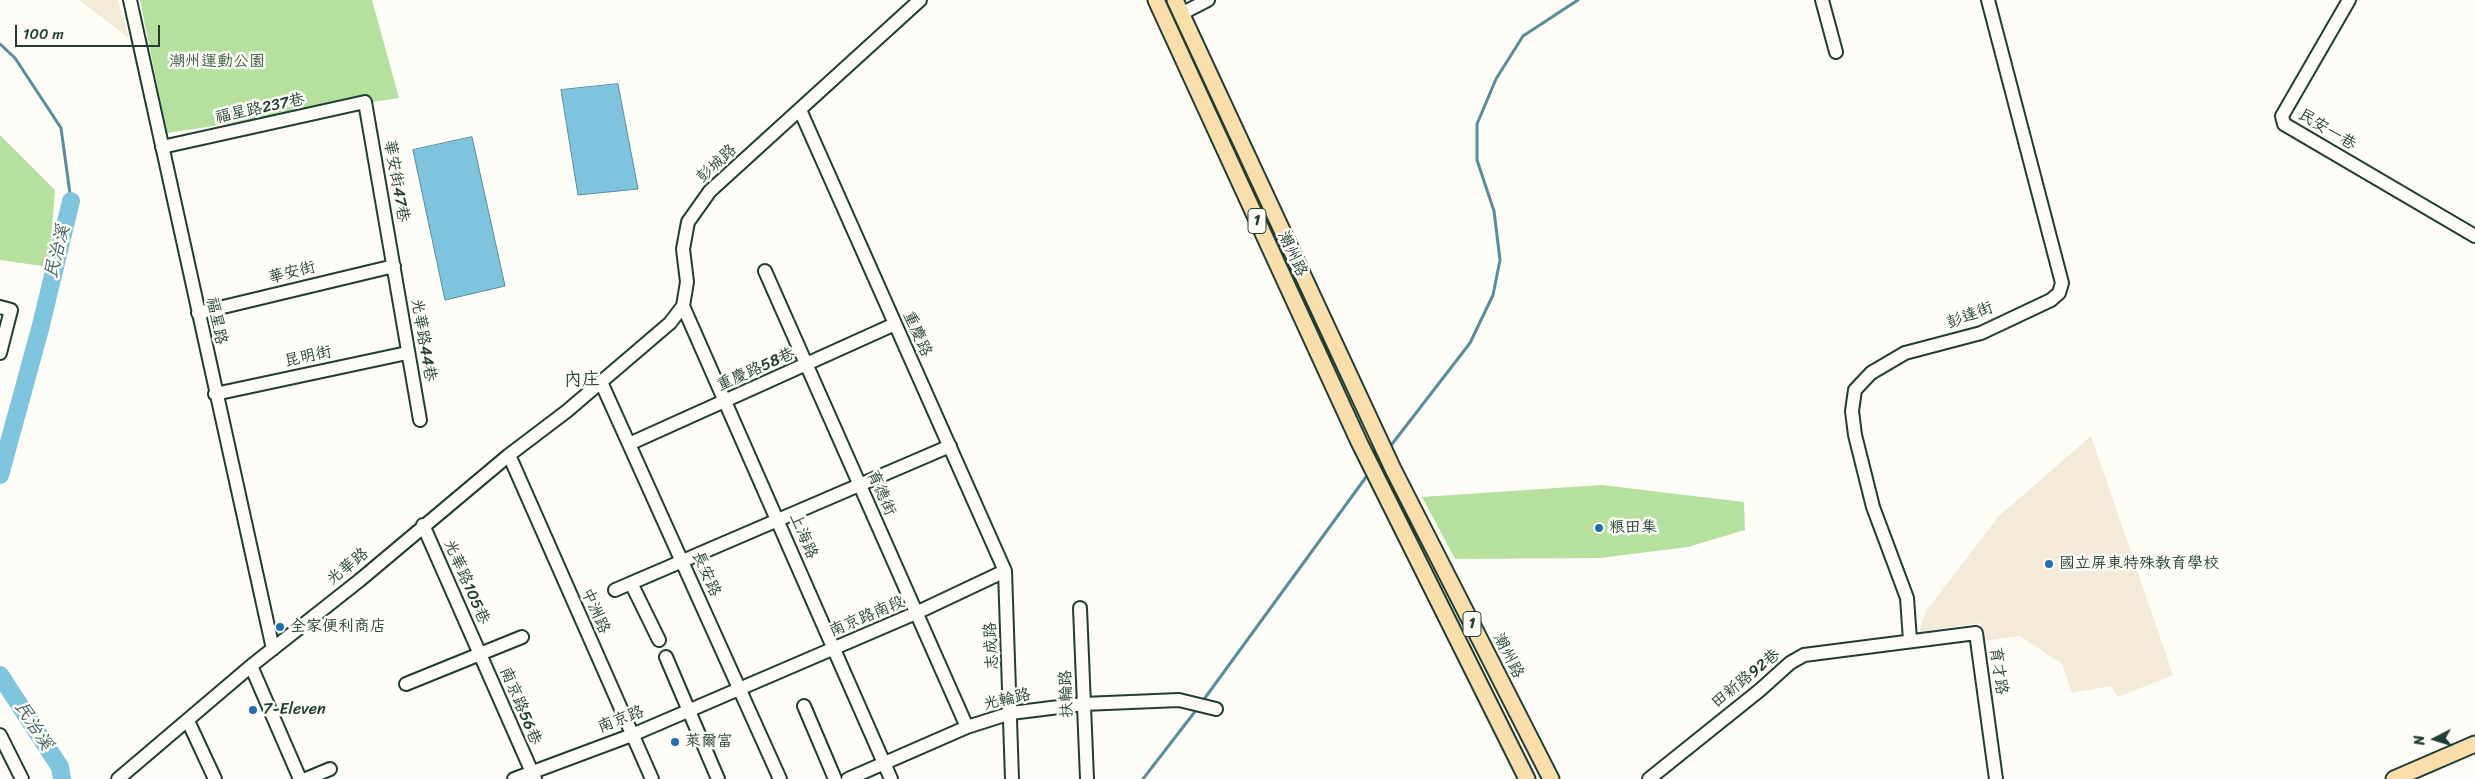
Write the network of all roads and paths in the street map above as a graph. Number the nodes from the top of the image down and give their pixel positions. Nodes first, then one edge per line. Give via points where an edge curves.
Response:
1 (130, 0) edge
2 (920, 0) edge
3 (1156, 0) edge
4 (1208, 0) edge
5 (1822, 0) edge
6 (1988, 0) edge
7 (2347, 1) edge
8 (1178, 7) edge
9 (1836, 52) dead end
10 (365, 102) joint
11 (800, 110) junction
12 (162, 147) junction
13 (2475, 236) edge
14 (394, 266) junction
15 (765, 271) dead end
16 (683, 306) junction
17 (0, 307) edge
18 (198, 313) junction
19 (895, 324) junction
20 (0, 353) edge
21 (407, 353) junction
22 (807, 365) junction
23 (601, 382) junction
24 (216, 394) junction
25 (725, 401) junction
26 (420, 420) dead end
27 (629, 444) junction
28 (950, 446) junction
29 (509, 455) junction
30 (860, 486) junction
31 (779, 521) junction
32 (423, 525) junction
33 (682, 562) junction
34 (1005, 571) junction
35 (631, 583) junction
36 (615, 590) dead end
37 (1080, 608) dead end
38 (916, 613) junction
39 (522, 637) dead end
40 (659, 640) dead end
41 (1910, 640) junction
42 (834, 648) junction
43 (273, 649) junction
44 (479, 653) junction
45 (666, 657) dead end
46 (251, 666) junction
47 (406, 684) dead end
48 (739, 687) junction
49 (1083, 704) junction
50 (804, 706) dead end
51 (1211, 708) dead end
52 (689, 710) junction
53 (1011, 713) junction
54 (188, 721) junction
55 (967, 728) junction
56 (0, 735) edge
57 (632, 735) junction
58 (2475, 744) edge
59 (884, 764) junction
60 (330, 769) dead end
61 (533, 775) edge
62 (22, 779) edge
63 (118, 779) edge
64 (215, 779) edge
65 (300, 779) edge
66 (306, 779) edge
67 (514, 779) edge
68 (652, 779) edge
69 (718, 779) edge
70 (780, 779) edge
71 (835, 779) edge
72 (848, 779) edge
73 (891, 779) edge
74 (1012, 779) edge
75 (1087, 779) edge
76 (1527, 779) edge
77 (1551, 779) edge
78 (1649, 779) edge
79 (1996, 779) edge
80 (2394, 779) edge

1 - 12 street, 福星路
2 - 11 street, 彭城路
3 - 76 main road, 潮州路 / 1 via 1358,442
4 - 8 street
5 - 9 street
6 - 41 street, 彭達街 via 2062,283 2059,293 2051,300 1981,333 1906,353 1871,373 1855,390 1852,411 1855,435 1873,507 1907,598
7 - 13 street, 民安一巷 via 2282,116 2284,124
8 - 77 main road, 潮州路 / 1 via 1393,469
10 - 12 street, 福星路237巷
10 - 14 street, 華安街47巷
11 - 16 street, 彭城路 via 710,191 688,222 683,249 687,282
11 - 19 street, 重慶路
12 - 18 street, 福星路
14 - 18 street, 華安街
14 - 21 street, 光華路44巷
15 - 22 street, 育德街
16 - 23 street via 670,323
16 - 25 street, 上海路
17 - 20 street via 11,310
18 - 24 street, 福星路
19 - 22 street, 重慶路58巷
19 - 28 street, 重慶路
21 - 24 street, 昆明街
21 - 26 street, 光華路44巷
22 - 25 street, 重慶路58巷
22 - 30 street, 育德街
23 - 27 street, 長安路
23 - 29 street, 光華路
24 - 43 street, 福星路
25 - 27 street, 重慶路58巷
25 - 31 street, 上海路
27 - 33 street, 長安路
28 - 30 street
28 - 34 street, 重慶路
29 - 32 street, 光華路
29 - 57 street, 中洲路
30 - 31 street
30 - 38 street, 育德街
31 - 33 street
31 - 42 street, 上海路
32 - 43 street, 光華路
32 - 44 street, 光華路105巷
33 - 35 street
33 - 48 street, 長安路
34 - 38 street, 南京路南段
34 - 53 street, 志成路
35 - 36 street
35 - 40 street
37 - 49 street, 扶輪路
38 - 42 street, 南京路南段
38 - 55 street, 育德街
39 - 44 street
41 - 78 street, 田新路92巷 via 1804,655
41 - 79 street, 育才路 via 1976,633
42 - 48 street, 南京路南段
42 - 59 street, 上海路
43 - 46 street, 光華路
44 - 47 street
44 - 61 street, 南京路56巷
45 - 52 street
46 - 54 street, 光華路
46 - 65 street
48 - 52 street, 南京路
48 - 70 street, 長安路
49 - 51 street, 光輪路 via 1184,700
49 - 53 street, 光輪路
49 - 75 street, 扶輪路
50 - 71 street
52 - 57 street, 南京路
52 - 69 street
53 - 55 street, 光輪路
53 - 74 street, 志成路
54 - 63 street, 光華路
54 - 64 street
55 - 59 street, 光輪路
56 - 62 street
57 - 61 street, 南京路
57 - 68 street, 中洲路
58 - 80 main road
59 - 72 street, 光輪路
59 - 73 street, 上海路
60 - 66 street
61 - 67 street, 南京路

